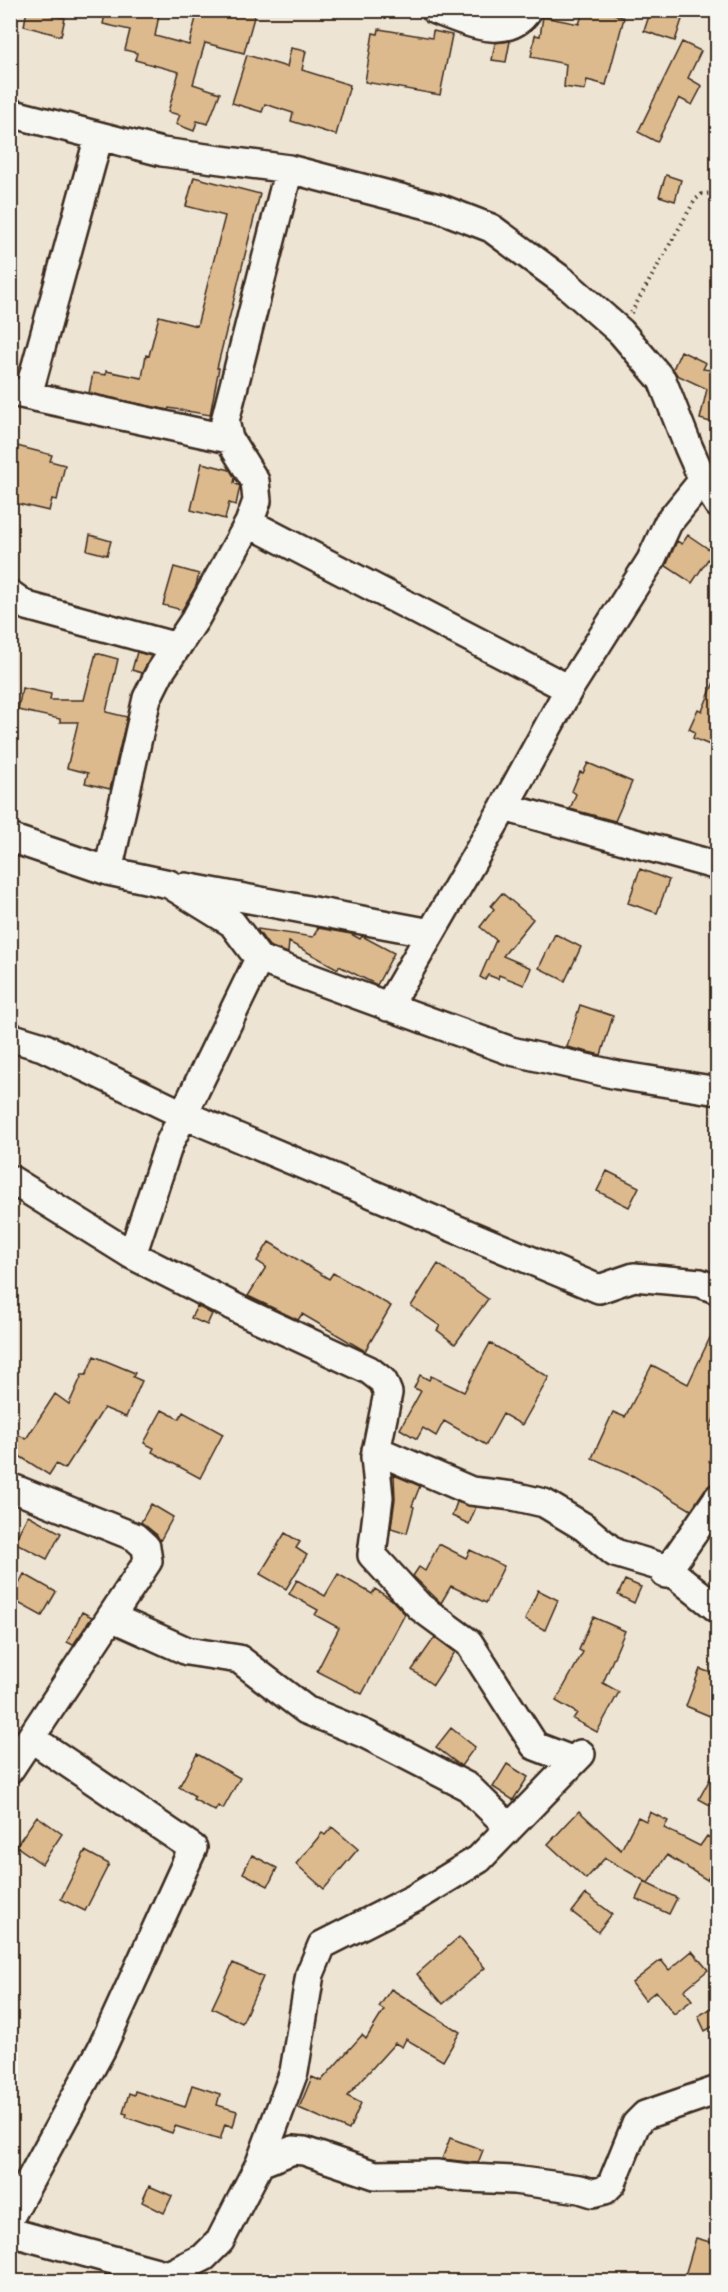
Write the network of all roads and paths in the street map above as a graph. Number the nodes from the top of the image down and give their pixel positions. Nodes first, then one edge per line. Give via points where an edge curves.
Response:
1 (435, 10) edge
2 (528, 10) edge
3 (10, 113) edge
4 (99, 136) junction
5 (289, 169) junction
6 (717, 194) edge
7 (621, 332) junction
8 (19, 393) edge
9 (229, 439) junction
10 (703, 480) junction
11 (717, 504) edge
12 (249, 523) junction
13 (10, 594) edge
14 (177, 646) junction
15 (568, 688) junction
16 (504, 807) junction
17 (10, 838) edge
18 (717, 866) edge
19 (108, 871) junction
20 (169, 884) junction
21 (431, 933) junction
22 (259, 959) junction
23 (388, 1007) junction
24 (10, 1037) edge
25 (717, 1091) edge
26 (182, 1114) junction
27 (10, 1179) edge
28 (132, 1255) junction
29 (717, 1290) edge
30 (376, 1450) junction
31 (10, 1487) edge
32 (717, 1498) edge
33 (666, 1571) junction
34 (717, 1609) edge
35 (111, 1617) junction
36 (31, 1738) junction
37 (10, 1769) edge
38 (509, 1827) junction
39 (717, 2090) edge
40 (260, 2163) junction
41 (10, 2217) edge
42 (10, 2232) edge
43 (177, 2278) edge

1 - 2 street via 498,28 512,25
3 - 4 street
4 - 5 street via 162,152
4 - 8 street
5 - 7 street via 439,208 491,228 563,281
5 - 9 street via 225,421
6 - 7 path via 702,194 695,200
7 - 10 street via 662,380
8 - 9 street
9 - 12 street via 255,481 257,501
10 - 11 street
10 - 15 street via 668,523 651,560
12 - 14 street
12 - 15 street
13 - 14 street via 27,606
14 - 19 street via 147,698
15 - 16 street
16 - 18 street
16 - 21 street
17 - 19 street
19 - 20 street
20 - 21 street
20 - 22 street via 232,923
21 - 23 street
22 - 23 street
22 - 26 street
23 - 25 street via 511,1052
24 - 26 street via 43,1047
26 - 28 street
26 - 29 street via 599,1289 634,1277 700,1283
27 - 28 street
28 - 30 street via 369,1370 382,1381 388,1393
30 - 33 street via 471,1491 544,1503 584,1527 615,1553
30 - 38 street via 379,1497 372,1556 420,1606 469,1643 535,1746 577,1758
31 - 35 street via 135,1537 146,1547 148,1561
32 - 33 street
33 - 34 street
35 - 36 street
35 - 38 street via 187,1651 239,1659 306,1710 365,1734 468,1786
36 - 37 street
36 - 41 street via 193,1848 101,2050
38 - 40 street via 479,1859 415,1898 322,1945 310,1974 294,2072
39 - 40 street via 645,2115 636,2124 612,2183 593,2193 514,2180 436,2174 375,2175 293,2150
40 - 43 street via 220,2241
42 - 43 street

